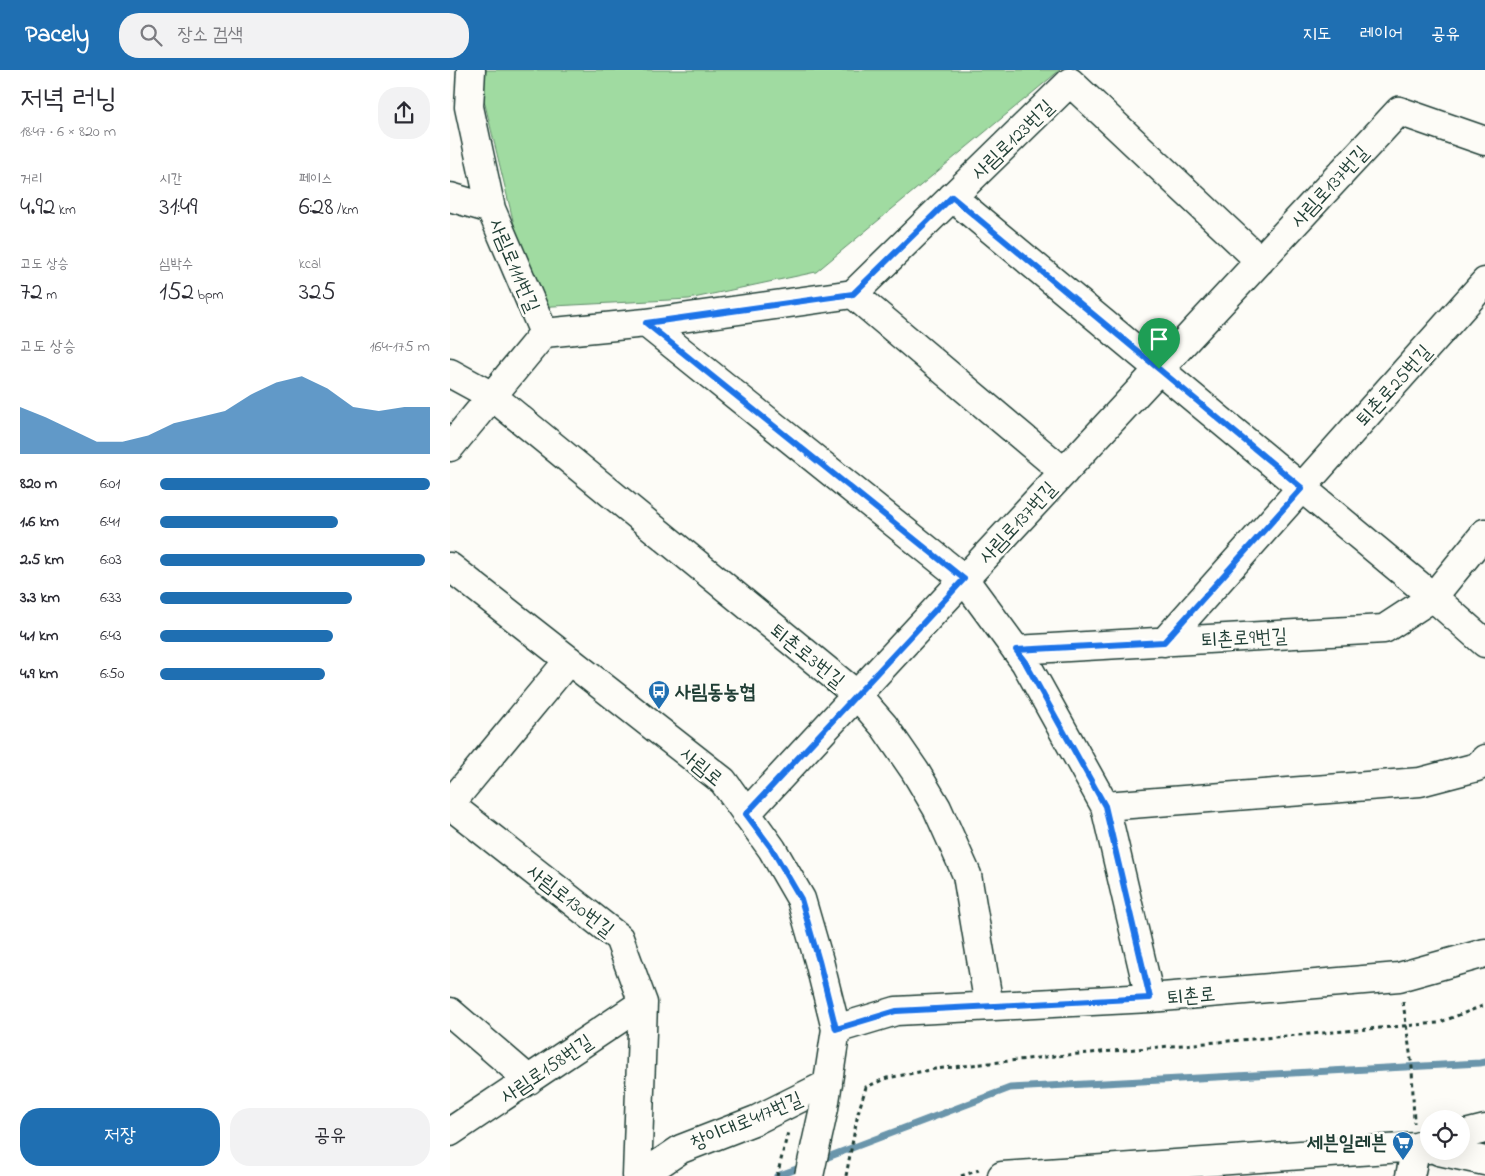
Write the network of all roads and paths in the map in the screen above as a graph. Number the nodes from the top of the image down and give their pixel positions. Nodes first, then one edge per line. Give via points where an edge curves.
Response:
1 (471, 70) edge
2 (1485, 141) edge
3 (450, 197) edge
4 (952, 197) junction
5 (491, 209) junction
6 (1260, 261) junction
7 (1485, 282) edge
8 (853, 294) junction
9 (646, 323) junction
10 (544, 333) junction
11 (1159, 369) junction
12 (450, 373) edge
13 (492, 396) junction
14 (450, 448) edge
15 (1064, 472) junction
16 (1302, 488) junction
17 (1485, 533) edge
18 (450, 567) edge
19 (964, 579) junction
20 (1433, 597) junction
21 (1164, 642) junction
22 (1485, 643) edge
23 (1016, 650) junction
24 (569, 660) junction
25 (857, 695) junction
26 (1485, 758) edge
27 (450, 804) edge
28 (1105, 806) junction
29 (746, 814) junction
30 (1485, 953) edge
31 (1399, 976) junction
32 (1150, 998) junction
33 (643, 1003) junction
34 (1485, 1005) edge
35 (988, 1006) junction
36 (450, 1012) edge
37 (1406, 1024) junction
38 (836, 1029) junction
39 (529, 1080) junction
40 (826, 1096) junction
41 (1420, 1114) edge
42 (789, 1128) dead end
43 (1485, 1129) edge
44 (450, 1132) edge
45 (1470, 1133) edge
46 (1420, 1144) edge
47 (1420, 1155) edge
48 (1470, 1157) edge
49 (1485, 1161) edge
50 (637, 1176) edge
51 (641, 1176) edge
52 (777, 1176) edge
53 (809, 1176) edge
54 (846, 1176) edge
55 (1002, 1176) edge
56 (1410, 1176) edge

1 - 5 street via 469,107
2 - 6 street, 사림로137번길 via 1399,111
3 - 5 street, 사림로111번길
4 - 6 street, 사림로123번길 via 1070,82
4 - 8 street, 사림로123번길
4 - 11 street
5 - 10 street, 사림로111번길
6 - 11 street, 사림로137번길
7 - 16 street, 퇴촌로25번길
8 - 9 street
8 - 15 street, 사림로137번길
9 - 10 street
9 - 19 street
10 - 13 street
11 - 15 street, 사림로137번길
11 - 16 street
12 - 13 street
13 - 14 street
13 - 25 street, 퇴촌로3번길
15 - 19 street, 사림로137번길
16 - 20 street
16 - 21 street, 퇴촌로25번길
17 - 20 street
18 - 24 street, 사림로
19 - 23 street
19 - 25 street, 사림로137번길
20 - 21 street, 퇴촌로9번길 via 1384,629
20 - 22 street
21 - 23 street, 퇴촌로9번길
23 - 28 street
24 - 27 street, 사림로130번길
24 - 29 street, 사림로 via 722,780
25 - 29 street, 사림로137번길
25 - 35 street, 퇴촌로3번길 via 884,726 915,771 937,808 967,875
26 - 28 street via 1477,767 1420,782
27 - 33 street, 사림로130번길 via 619,938
28 - 32 street
29 - 38 street, 사림로 via 772,849 801,899
30 - 31 street, 퇴촌로
31 - 32 street, 퇴촌로
31 - 37 path
32 - 35 street, 퇴촌로
33 - 39 street, 사림로158번길
33 - 50 street, 사림로130번길
34 - 37 path via 1438,1022
35 - 38 street, 퇴촌로 via 896,1011
36 - 39 street
37 - 41 path
37 - 54 path via 1055,1056 935,1069 887,1078 866,1087
38 - 40 street, 사림로
39 - 44 street, 사림로158번길
40 - 51 street, 창이대로417번길 via 681,1148
40 - 53 street, 사림로, bridge
42 - 52 path
43 - 45 street
46 - 55 street
47 - 56 street
48 - 49 street

